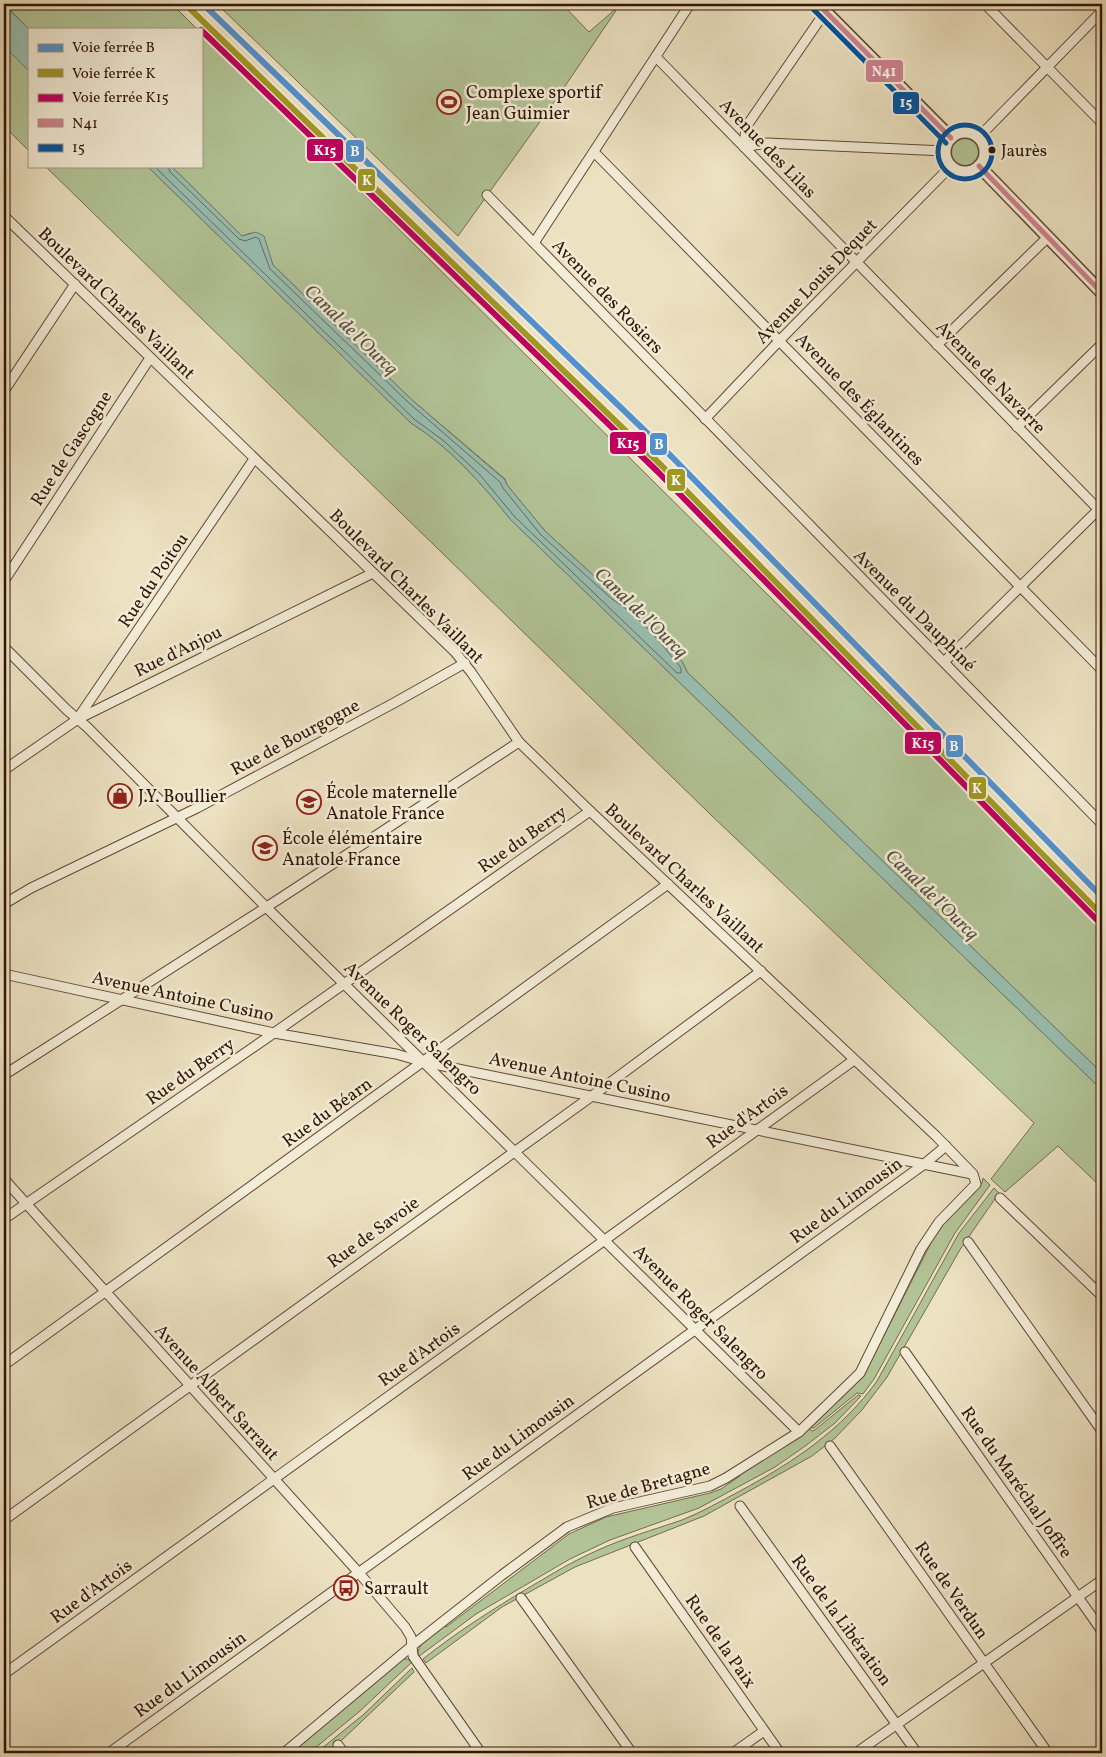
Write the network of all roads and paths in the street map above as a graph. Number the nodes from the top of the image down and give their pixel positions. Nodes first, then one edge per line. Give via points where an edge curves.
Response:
1 (690, 4) edge
2 (985, 4) edge
3 (821, 8) edge
4 (1102, 11) edge
5 (656, 57) junction
6 (1047, 67) junction
7 (1102, 123) edge
8 (951, 138) junction
9 (979, 138) junction
10 (744, 147) junction
11 (945, 151) junction
12 (594, 152) junction
13 (951, 166) junction
14 (979, 166) junction
15 (487, 195) dead end
16 (4, 216) edge
17 (1048, 238) junction
18 (534, 243) junction
19 (857, 262) junction
20 (75, 284) junction
21 (1102, 293) edge
22 (780, 340) junction
23 (1102, 344) edge
24 (937, 345) junction
25 (150, 358) junction
26 (4, 391) edge
27 (705, 419) junction
28 (1017, 427) junction
29 (254, 459) junction
30 (1101, 509) edge
31 (373, 573) junction
32 (4, 581) edge
33 (1021, 587) junction
34 (4, 647) edge
35 (944, 662) junction
36 (465, 663) junction
37 (1102, 670) edge
38 (78, 719) junction
39 (519, 742) junction
40 (4, 770) edge
41 (590, 811) junction
42 (178, 818) junction
43 (1102, 824) edge
44 (668, 884) junction
45 (4, 904) edge
46 (266, 906) junction
47 (761, 971) junction
48 (4, 974) edge
49 (344, 983) junction
50 (122, 999) junction
51 (274, 1032) junction
52 (854, 1060) junction
53 (424, 1062) junction
54 (4, 1075) edge
55 (592, 1096) junction
56 (757, 1129) junction
57 (946, 1146) junction
58 (514, 1150) junction
59 (922, 1165) junction
60 (973, 1174) junction
61 (4, 1179) edge
62 (1000, 1198) dead end
63 (26, 1204) junction
64 (4, 1219) edge
65 (605, 1240) junction
66 (968, 1242) dead end
67 (105, 1292) junction
68 (1102, 1296) edge
69 (696, 1329) junction
70 (905, 1352) dead end
71 (4, 1365) edge
72 (189, 1386) junction
73 (1102, 1431) edge
74 (799, 1432) junction
75 (830, 1446) dead end
76 (273, 1479) junction
77 (740, 1506) dead end
78 (4, 1520) edge
79 (635, 1547) dead end
80 (359, 1573) junction
81 (1102, 1580) edge
82 (1079, 1597) junction
83 (522, 1598) dead end
84 (1102, 1630) edge
85 (413, 1645) junction
86 (984, 1663) junction
87 (4, 1674) edge
88 (897, 1724) junction
89 (764, 1731) junction
90 (338, 1745) dead end
91 (109, 1753) edge
92 (284, 1753) edge
93 (344, 1753) edge
94 (481, 1753) edge
95 (632, 1753) edge
96 (733, 1753) edge
97 (780, 1753) edge
98 (856, 1753) edge
99 (917, 1753) edge
100 (1048, 1753) edge

1 - 5 street
2 - 6 street
3 - 8 street
3 - 10 street via 746,127
4 - 6 street
5 - 10 street, Avenue des Lilas
5 - 12 street
6 - 7 street
6 - 9 street
8 - 9 street via 959,132 970,132
8 - 11 street
9 - 14 street via 985,155
10 - 11 street via 767,143
10 - 19 street, Avenue des Lilas
11 - 13 street
12 - 18 street
12 - 22 street, Avenue des Églantines
13 - 14 street via 968,172
13 - 19 street, Avenue Louis Dequet
14 - 17 street
15 - 18 street, Avenue des Rosiers
16 - 20 street, Boulevard Charles Vaillant
17 - 21 street
17 - 24 street
18 - 27 street, Avenue des Rosiers
19 - 22 street, Avenue Louis Dequet
19 - 24 street, Avenue de Navarre
20 - 25 street, Boulevard Charles Vaillant
20 - 26 street
22 - 27 street, Avenue Louis Dequet
22 - 33 street, Avenue des Églantines
23 - 28 street
24 - 28 street, Avenue de Navarre
25 - 29 street, Boulevard Charles Vaillant
25 - 32 street, Rue de Gascogne
27 - 35 street, Avenue du Dauphiné
28 - 30 street, Avenue de Navarre
29 - 31 street, Boulevard Charles Vaillant
29 - 38 street, Rue du Poitou
30 - 33 street
31 - 36 street, Boulevard Charles Vaillant
31 - 38 street, Rue d'Anjou
33 - 35 street
33 - 37 street, Avenue des Églantines
34 - 38 street, Avenue Roger Salengro
35 - 43 street, Avenue du Dauphiné
36 - 39 street, Boulevard Charles Vaillant
36 - 42 street, Rue de Bourgogne
38 - 40 street, Rue d'Anjou
38 - 42 street, Avenue Roger Salengro
39 - 41 street, Boulevard Charles Vaillant
39 - 46 street
41 - 44 street, Boulevard Charles Vaillant
41 - 49 street, Rue du Berry
42 - 45 street, Rue de Bourgogne
42 - 46 street, Avenue Roger Salengro
44 - 47 street, Boulevard Charles Vaillant
44 - 53 street, Rue du Béarn
46 - 49 street, Avenue Roger Salengro
46 - 50 street
47 - 52 street, Boulevard Charles Vaillant
47 - 55 street, Rue de Savoie
48 - 50 street, Avenue Antoine Cusino
49 - 51 street, Rue du Berry
49 - 53 street, Avenue Roger Salengro
50 - 51 street, Avenue Antoine Cusino
50 - 54 street
51 - 53 street, Avenue Antoine Cusino
51 - 63 street, Rue du Berry
52 - 56 street, Rue d'Artois
52 - 57 street, Boulevard Charles Vaillant
53 - 55 street, Avenue Antoine Cusino
53 - 58 street, Avenue Roger Salengro
53 - 67 street, Rue du Béarn
55 - 56 street, Avenue Antoine Cusino
55 - 58 street, Rue de Savoie
56 - 59 street, Avenue Antoine Cusino
56 - 65 street, Rue d'Artois
57 - 59 street, Rue du Limousin
57 - 60 street, Boulevard Charles Vaillant
58 - 65 street, Avenue Roger Salengro
58 - 72 street, Rue de Savoie
59 - 60 street, Avenue Antoine Cusino
59 - 69 street, Rue du Limousin
60 - 74 street, Rue de Bretagne via 976,1184 939,1222 922,1249 860,1373
61 - 63 street, Avenue Albert Sarraut
62 - 68 street
63 - 64 street, Rue du Berry
63 - 67 street, Avenue Albert Sarraut
65 - 69 street, Avenue Roger Salengro
65 - 76 street, Rue d'Artois
66 - 73 street
67 - 71 street, Rue du Béarn
67 - 72 street, Avenue Albert Sarraut
69 - 74 street, Avenue Roger Salengro
69 - 80 street, Rue du Limousin
70 - 82 street, Rue du Maréchal Joffre
72 - 76 street, Avenue Albert Sarraut
72 - 78 street, Rue de Savoie
74 - 85 street, Rue de Bretagne via 710,1486 613,1508 567,1527
75 - 86 street, Rue de Verdun
76 - 80 street, Avenue Albert Sarraut
76 - 87 street, Rue d'Artois
77 - 88 street, Rue de la Libération
79 - 89 street, Rue de la Paix
80 - 85 street, Avenue Albert Sarraut via 405,1627
80 - 91 street, Rue du Limousin
81 - 82 street
82 - 84 street, Rue du Maréchal Joffre
82 - 86 street
83 - 95 street
85 - 92 street, Rue de Bretagne
85 - 94 street, Avenue Albert Sarraut via 413,1656
86 - 88 street
86 - 100 street, Rue de Verdun
88 - 98 street
88 - 99 street, Rue de la Libération
89 - 96 street
89 - 97 street, Rue de la Paix
90 - 93 street

